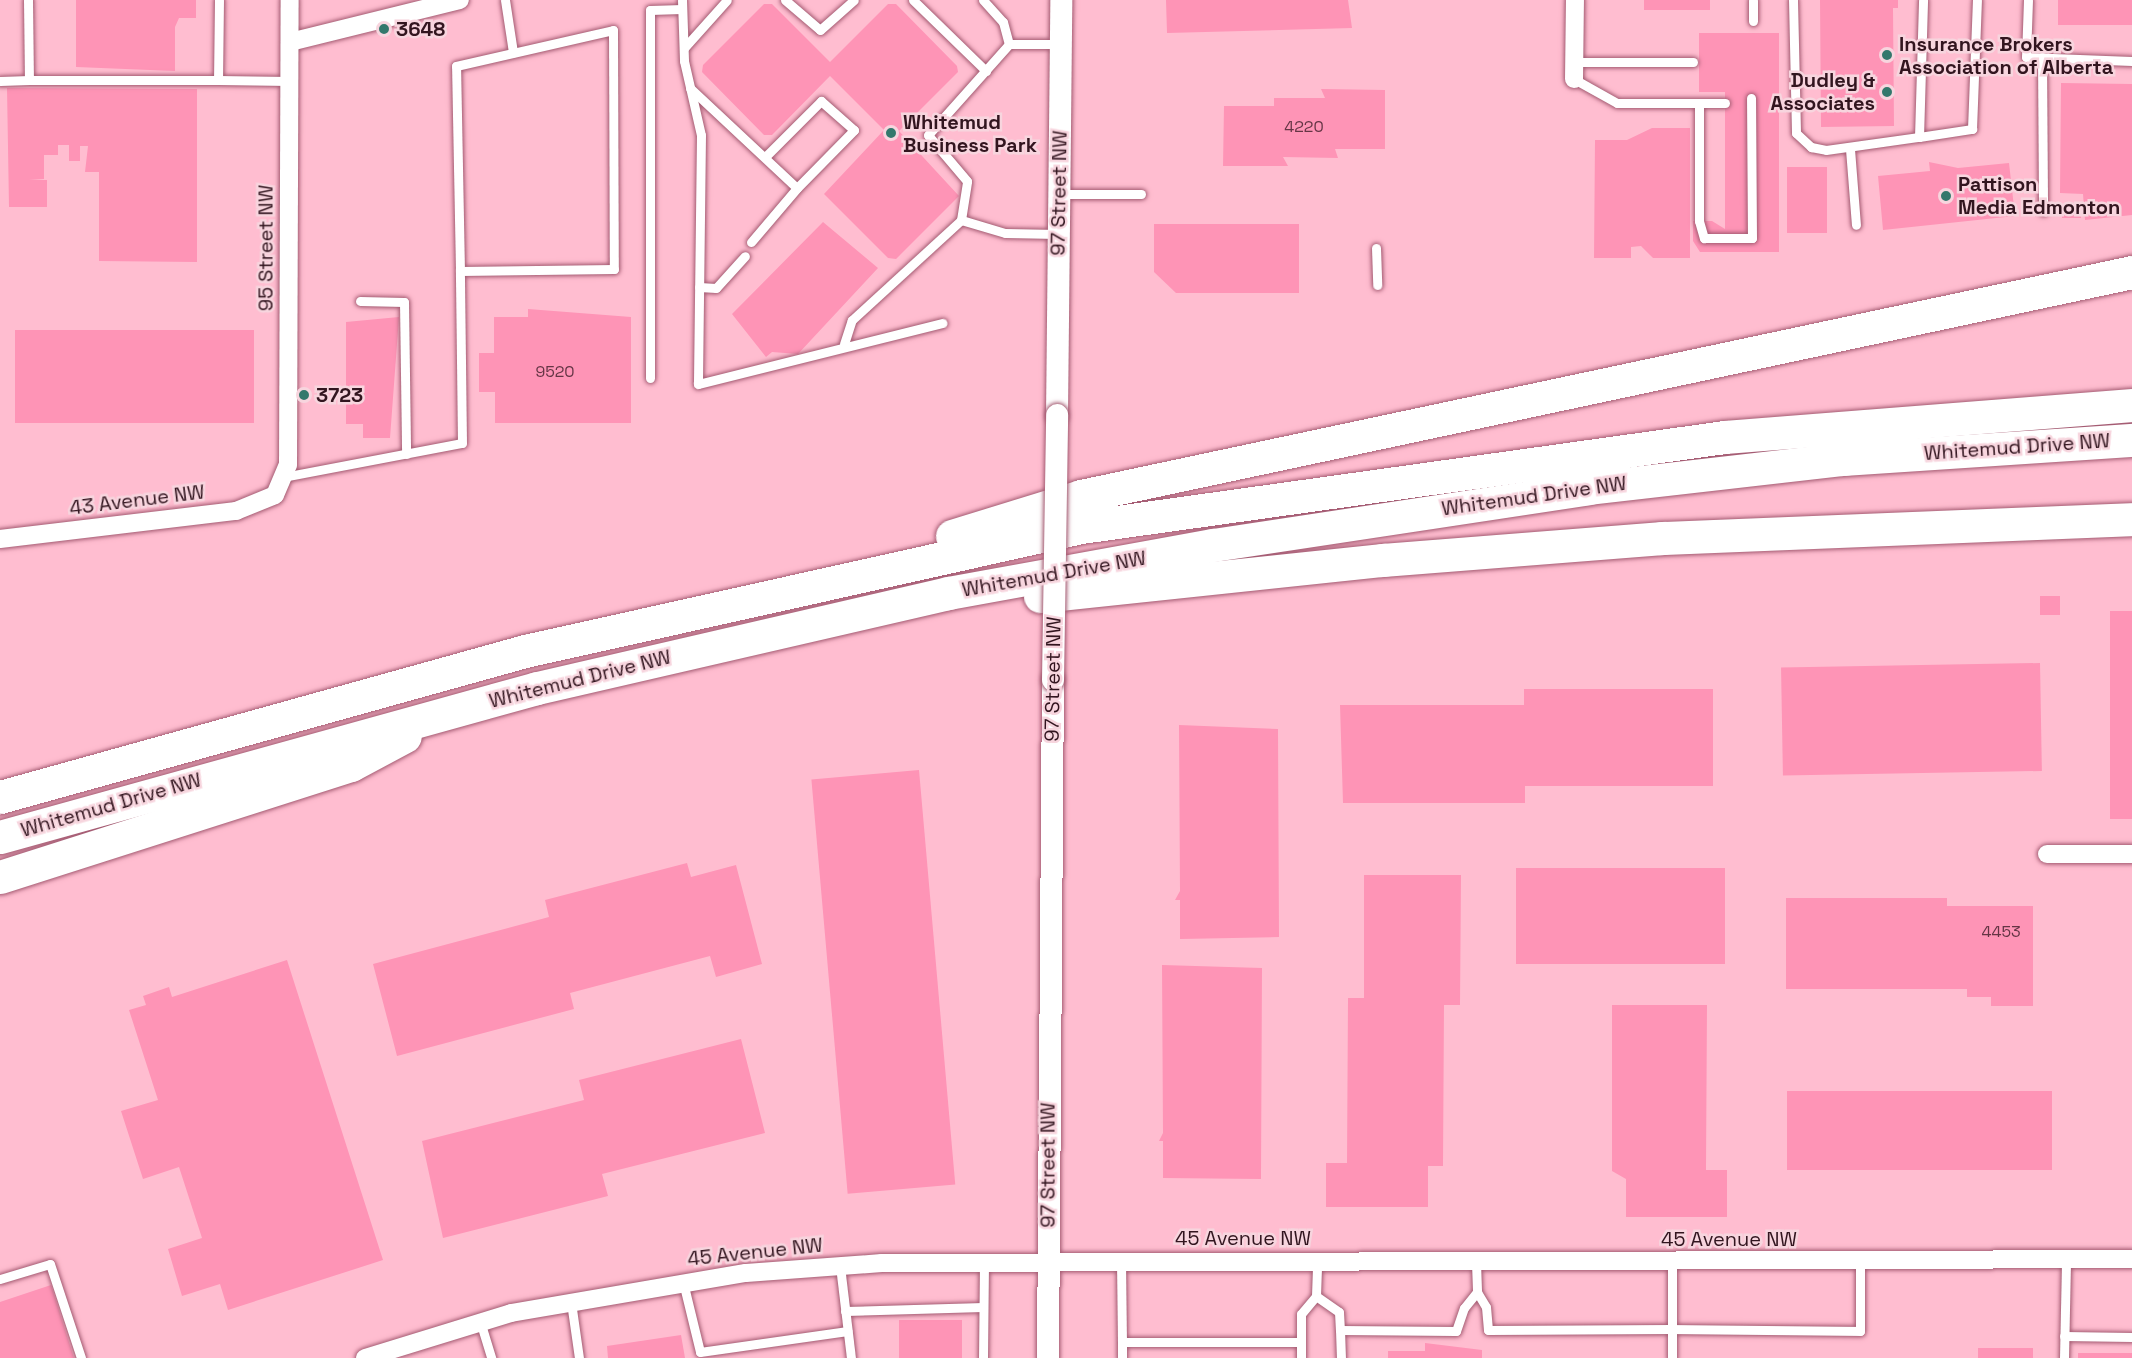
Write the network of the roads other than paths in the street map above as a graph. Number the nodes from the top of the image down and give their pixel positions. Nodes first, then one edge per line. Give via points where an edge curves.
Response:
1 (28, 0) edge
2 (219, 0) edge
3 (290, 0) edge
4 (460, 0) edge
5 (505, 0) edge
6 (727, 0) edge
7 (785, 0) edge
8 (854, 0) edge
9 (913, 0) edge
10 (983, 0) edge
11 (1061, 0) edge
12 (1575, 0) edge
13 (1753, 0) edge
14 (1793, 0) edge
15 (1923, 0) edge
16 (1977, 0) edge
17 (2028, 0) edge
18 (431, 3) edge
19 (682, 4) edge
20 (1753, 21) dead end
21 (290, 42) junction
22 (1010, 44) junction
23 (1061, 44) junction
24 (684, 48) junction
25 (513, 52) junction
26 (2042, 57) junction
27 (2132, 61) edge
28 (1693, 62) dead end
29 (986, 71) junction
30 (1574, 71) junction
31 (29, 80) junction
32 (218, 80) junction
33 (0, 81) edge
34 (289, 81) junction
35 (690, 88) junction
36 (1751, 98) dead end
37 (1699, 104) junction
38 (1725, 104) dead end
39 (1919, 137) junction
40 (1850, 149) junction
41 (766, 156) junction
42 (797, 188) junction
43 (1059, 194) junction
44 (1141, 194) dead end
45 (2043, 211) dead end
46 (961, 220) junction
47 (1856, 225) dead end
48 (1058, 234) junction
49 (751, 242) dead end
50 (1376, 248) dead end
51 (745, 256) dead end
52 (460, 271) junction
53 (2132, 272) edge
54 (1377, 285) dead end
55 (699, 287) junction
56 (2132, 287) edge
57 (360, 301) dead end
58 (1973, 308) junction
59 (942, 323) dead end
60 (844, 344) junction
61 (650, 378) dead end
62 (2132, 405) edge
63 (2132, 440) edge
64 (406, 454) junction
65 (283, 477) junction
66 (276, 495) joint
67 (2128, 521) edge
68 (0, 539) edge
69 (838, 577) junction
70 (948, 593) junction
71 (456, 709) junction
72 (3, 795) edge
73 (0, 837) edge
74 (2047, 854) dead end
75 (2132, 854) edge
76 (0, 877) edge
77 (2132, 1259) edge
78 (1121, 1260) junction
79 (1317, 1260) junction
80 (2066, 1260) junction
81 (1047, 1261) junction
82 (1672, 1261) junction
83 (1860, 1261) junction
84 (984, 1262) junction
85 (1476, 1262) junction
86 (840, 1266) junction
87 (0, 1279) edge
88 (683, 1282) junction
89 (1477, 1292) junction
90 (1316, 1296) junction
91 (571, 1302) junction
92 (983, 1307) junction
93 (845, 1311) junction
94 (480, 1321) junction
95 (1672, 1329) junction
96 (1340, 1330) junction
97 (848, 1331) junction
98 (2064, 1336) junction
99 (2132, 1337) edge
100 (1122, 1342) junction
101 (1301, 1342) junction
102 (81, 1358) edge
103 (365, 1358) edge
104 (491, 1358) edge
105 (579, 1358) edge
106 (851, 1358) edge
107 (983, 1358) edge
108 (1048, 1358) edge
109 (1122, 1358) edge
110 (1301, 1358) edge
111 (1341, 1358) edge
112 (1672, 1358) edge
113 (2064, 1358) edge

1 - 31 lane
2 - 32 lane
3 - 21 street, 95 Street NW
4 - 18 street
5 - 25 lane
6 - 24 lane
7 - 8 lane via 820,30
9 - 29 lane
10 - 22 lane via 1003,22
11 - 23 street, 97 Street NW
12 - 30 street
13 - 20 lane
14 - 40 lane via 1796,133 1811,147
15 - 39 lane
16 - 39 lane via 1972,129
17 - 26 lane via 2026,57
18 - 21 street
19 - 24 lane
19 - 61 lane via 650,10
21 - 34 street, 95 Street NW
22 - 23 lane
22 - 29 lane
23 - 43 street, 97 Street NW
24 - 35 lane
25 - 52 lane via 456,66
25 - 52 lane via 613,30 614,269
26 - 27 lane
26 - 45 lane
28 - 30 lane
29 - 46 lane via 928,135 967,181
30 - 37 lane via 1617,103
31 - 32 lane
31 - 33 lane
32 - 34 lane
34 - 65 street, 95 Street NW via 288,465
35 - 41 lane
35 - 55 lane via 701,135
36 - 37 lane via 1752,238 1704,238 1699,221
37 - 38 lane
39 - 40 lane
40 - 47 lane
41 - 42 lane
41 - 42 lane via 821,101 854,130
42 - 49 lane
43 - 44 lane
43 - 48 street, 97 Street NW
46 - 48 lane via 1005,233
46 - 60 lane via 852,320
48 - 81 street, 97 Street NW, bridge
50 - 54 lane
51 - 55 lane via 716,288
52 - 64 lane via 462,443
53 - 58 highway
55 - 60 lane via 698,384
56 - 58 highway
57 - 64 lane via 404,302
58 - 69 highway via 1029,508
59 - 60 lane
62 - 69 highway, Whitemud Drive NW via 1977,414 1581,454 1115,522
63 - 70 highway, Whitemud Drive NW via 1855,458 1588,488 1225,543
64 - 65 lane
65 - 66 street, 95 Street NW
66 - 68 street, 43 Avenue NW via 236,511
67 - 70 highway via 1662,538 1383,560 1085,593
69 - 72 highway, Whitemud Drive NW via 525,651
70 - 71 highway, Whitemud Drive NW
71 - 73 highway, Whitemud Drive NW
71 - 76 highway via 351,765
74 - 75 street
77 - 80 street, 45 Avenue NW
78 - 79 street, 45 Avenue NW
78 - 81 street, 45 Avenue NW
78 - 100 lane
79 - 85 street, 45 Avenue NW
79 - 90 lane
80 - 83 street, 45 Avenue NW
80 - 98 lane
81 - 84 street, 45 Avenue NW
81 - 108 street, 97 Street NW
82 - 83 street, 45 Avenue NW
82 - 85 street, 45 Avenue NW
82 - 95 lane
83 - 95 lane via 1860,1331
84 - 86 street, 45 Avenue NW
84 - 92 lane
85 - 89 lane
86 - 88 street, 45 Avenue NW
86 - 93 lane
87 - 102 lane via 50,1264
88 - 91 street, 45 Avenue NW
88 - 97 lane via 700,1352
89 - 95 lane via 1486,1307 1488,1330
89 - 96 lane via 1464,1308 1456,1331
90 - 96 lane via 1339,1312
90 - 101 lane via 1301,1314
91 - 94 street, 45 Avenue NW
91 - 105 lane
92 - 93 lane
92 - 107 lane
93 - 97 lane
94 - 103 street, 45 Avenue NW
94 - 104 lane
95 - 112 lane
96 - 111 lane
97 - 106 lane
98 - 99 lane
98 - 113 lane
100 - 101 lane
100 - 109 lane
101 - 110 lane

